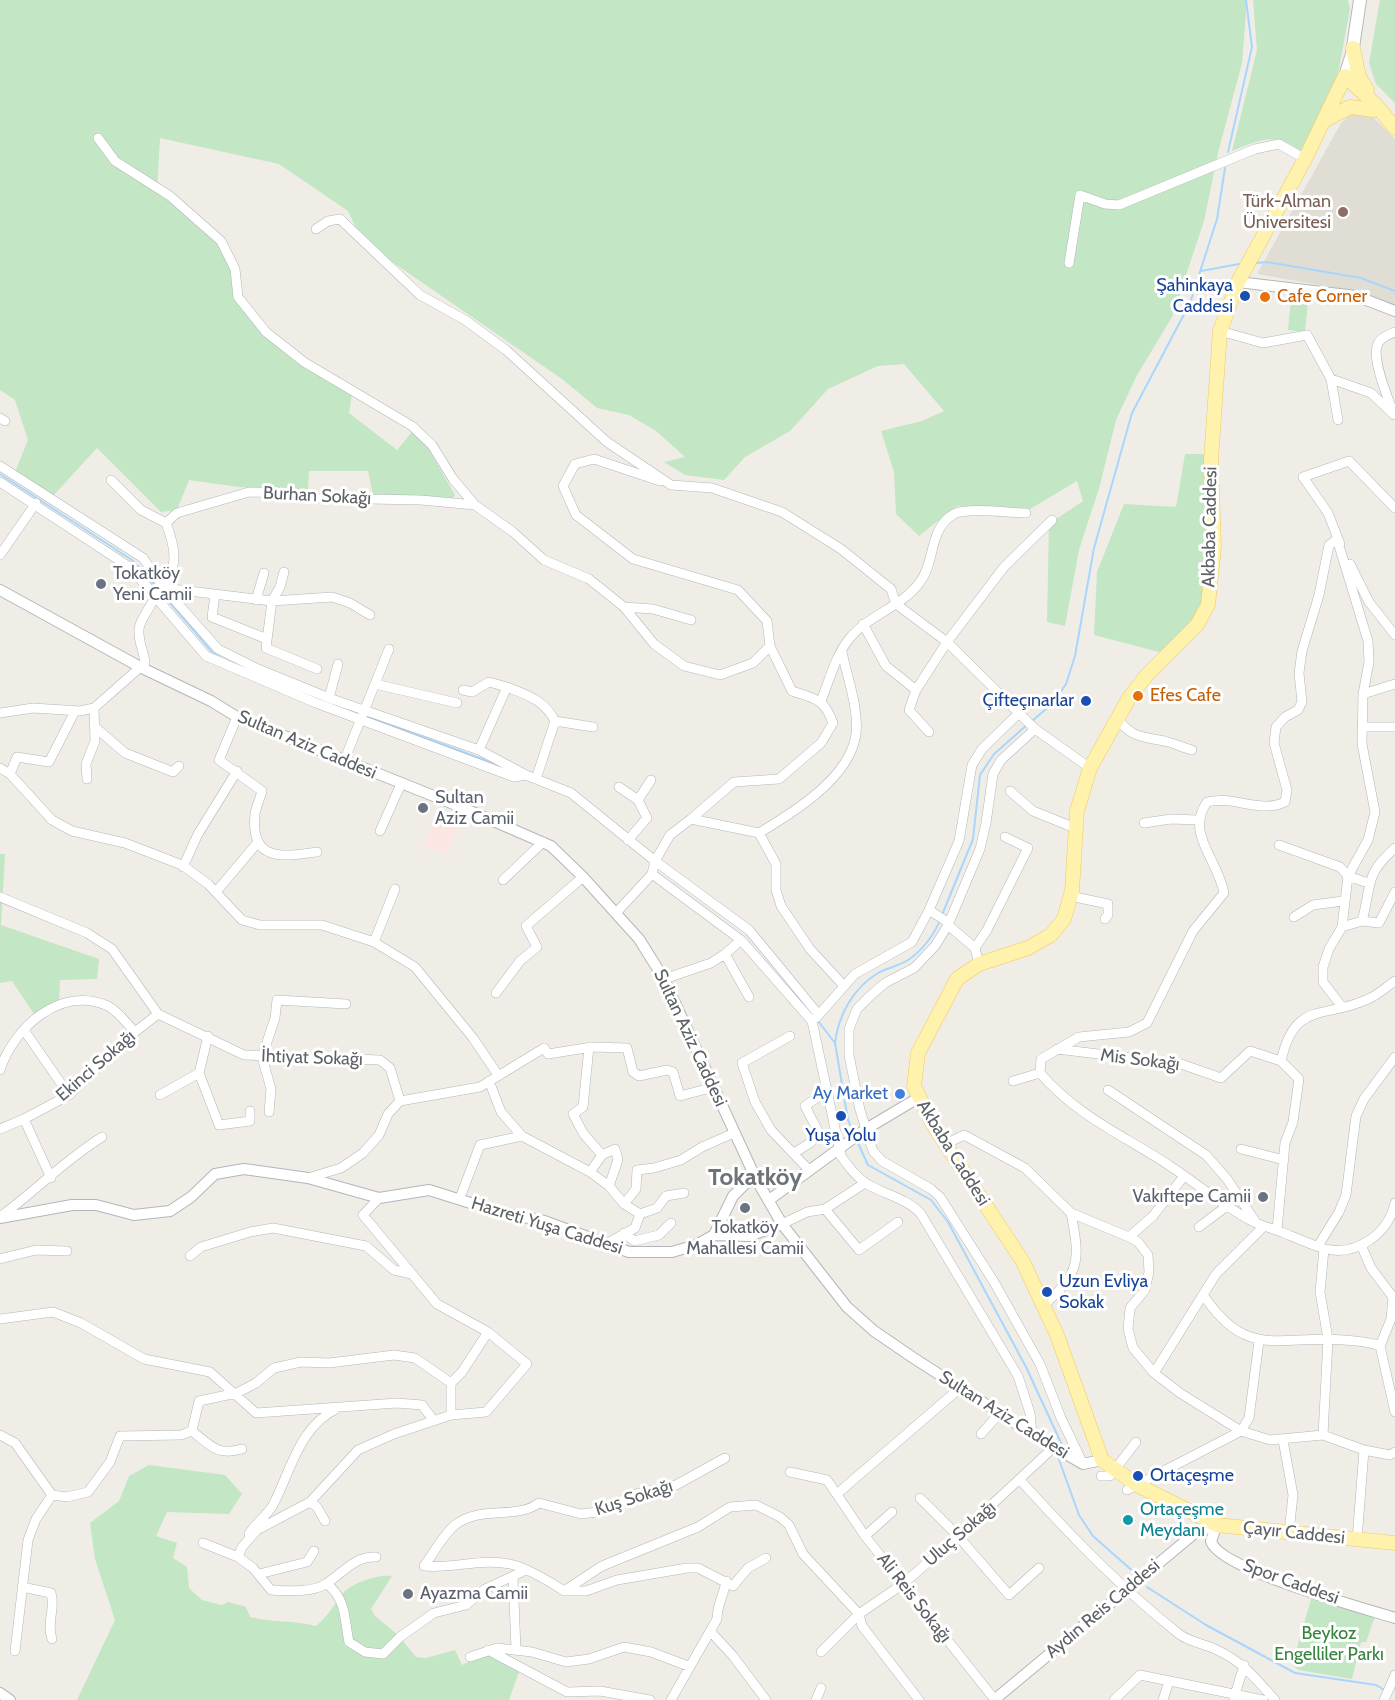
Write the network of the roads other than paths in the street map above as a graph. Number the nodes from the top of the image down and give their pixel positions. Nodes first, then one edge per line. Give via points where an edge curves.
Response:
1 (1360, 0) edge
2 (1353, 48) junction
3 (1344, 81) junction
4 (1375, 107) junction
5 (1324, 121) junction
6 (1394, 127) edge
7 (98, 138) dead end
8 (1305, 159) junction
9 (316, 229) dead end
10 (1069, 263) dead end
11 (1238, 282) junction
12 (1395, 311) edge
13 (1220, 332) junction
14 (1395, 332) edge
15 (1331, 379) junction
16 (1395, 379) edge
17 (1384, 383) junction
18 (1395, 416) edge
19 (1338, 420) dead end
20 (0, 466) edge
21 (111, 480) dead end
22 (0, 482) edge
23 (671, 485) junction
24 (42, 495) junction
25 (475, 505) junction
26 (34, 506) junction
27 (1395, 508) edge
28 (1026, 513) dead end
29 (1052, 520) dead end
30 (166, 523) junction
31 (1337, 539) junction
32 (0, 555) edge
33 (284, 572) dead end
34 (264, 573) dead end
35 (164, 588) junction
36 (0, 590) edge
37 (155, 595) junction
38 (215, 595) junction
39 (256, 600) junction
40 (272, 601) junction
41 (896, 604) junction
42 (624, 608) junction
43 (370, 615) dead end
44 (691, 620) dead end
45 (863, 625) junction
46 (1395, 635) edge
47 (267, 639) junction
48 (947, 642) junction
49 (770, 646) junction
50 (389, 649) dead end
51 (842, 652) junction
52 (338, 664) dead end
53 (142, 668) junction
54 (317, 669) dead end
55 (375, 684) junction
56 (1395, 684) edge
57 (507, 687) junction
58 (462, 690) dead end
59 (916, 690) junction
60 (1363, 694) junction
61 (329, 698) junction
62 (822, 701) junction
63 (457, 703) dead end
64 (94, 708) junction
65 (365, 710) junction
66 (75, 711) junction
67 (0, 713) edge
68 (1019, 713) junction
69 (237, 717) junction
70 (1117, 718) junction
71 (362, 720) junction
72 (555, 721) junction
73 (95, 727) junction
74 (593, 727) dead end
75 (1034, 727) junction
76 (1363, 727) junction
77 (1395, 727) edge
78 (928, 732) dead end
79 (479, 750) junction
80 (1192, 750) dead end
81 (344, 761) junction
82 (179, 766) dead end
83 (0, 768) edge
84 (1090, 768) junction
85 (237, 771) junction
86 (10, 774) junction
87 (531, 777) junction
88 (87, 779) dead end
89 (651, 780) dead end
90 (401, 784) junction
91 (619, 787) dead end
92 (1010, 791) dead end
93 (638, 800) junction
94 (692, 819) junction
95 (1198, 820) junction
96 (1144, 823) dead end
97 (1075, 828) junction
98 (380, 831) dead end
99 (759, 833) junction
100 (1005, 837) dead end
101 (628, 840) junction
102 (258, 842) junction
103 (543, 842) junction
104 (1279, 845) dead end
105 (1395, 848) edge
106 (317, 852) dead end
107 (655, 861) junction
108 (183, 867) junction
109 (652, 874) junction
110 (1348, 876) junction
111 (583, 877) junction
112 (503, 880) dead end
113 (1368, 883) junction
114 (395, 889) dead end
115 (216, 892) junction
116 (1395, 892) edge
117 (1070, 896) junction
118 (0, 897) edge
119 (1344, 901) junction
120 (931, 911) junction
121 (617, 912) junction
122 (1294, 917) dead end
123 (1105, 919) dead end
124 (1362, 921) junction
125 (947, 923) junction
126 (1342, 927) junction
127 (741, 940) junction
128 (374, 942) junction
129 (975, 948) junction
130 (725, 954) junction
131 (979, 964) junction
132 (664, 979) junction
133 (1395, 981) edge
134 (844, 986) junction
135 (496, 993) dead end
136 (749, 997) dead end
137 (346, 1004) dead end
138 (1342, 1008) junction
139 (158, 1014) junction
140 (816, 1018) junction
141 (24, 1030) junction
142 (135, 1032) junction
143 (208, 1036) junction
144 (790, 1036) dead end
145 (589, 1047) junction
146 (1057, 1049) junction
147 (262, 1057) junction
148 (1395, 1057) edge
149 (1281, 1060) junction
150 (0, 1070) edge
151 (199, 1073) junction
152 (1040, 1073) junction
153 (498, 1075) junction
154 (489, 1081) junction
155 (1013, 1081) dead end
156 (714, 1087) junction
157 (828, 1090) junction
158 (1108, 1090) dead end
159 (69, 1095) junction
160 (160, 1095) dead end
161 (918, 1098) junction
162 (400, 1101) junction
163 (250, 1112) dead end
164 (269, 1112) dead end
165 (24, 1119) junction
166 (1, 1126) edge
167 (864, 1130) junction
168 (734, 1133) junction
169 (522, 1136) junction
170 (102, 1137) dead end
171 (946, 1143) junction
172 (843, 1147) junction
173 (1241, 1149) dead end
174 (794, 1153) junction
175 (602, 1155) junction
176 (1284, 1160) junction
177 (809, 1170) junction
178 (590, 1172) junction
179 (1184, 1176) junction
180 (51, 1178) junction
181 (308, 1178) junction
182 (756, 1179) junction
183 (865, 1183) junction
184 (609, 1186) junction
185 (684, 1193) dead end
186 (379, 1198) junction
187 (460, 1198) junction
188 (769, 1200) junction
189 (1395, 1203) edge
190 (624, 1204) junction
191 (1227, 1206) junction
192 (825, 1209) junction
193 (1071, 1213) junction
194 (640, 1214) junction
195 (0, 1218) edge
196 (898, 1222) dead end
197 (671, 1223) dead end
198 (782, 1224) junction
199 (1260, 1225) junction
200 (1199, 1227) dead end
201 (1277, 1230) junction
202 (624, 1233) junction
203 (714, 1234) junction
204 (1129, 1237) junction
205 (604, 1245) junction
206 (1361, 1245) junction
207 (1321, 1247) junction
208 (67, 1251) dead end
209 (190, 1256) dead end
210 (0, 1259) edge
211 (412, 1274) junction
212 (1204, 1296) junction
213 (1044, 1305) junction
214 (0, 1319) edge
215 (488, 1332) junction
216 (1328, 1339) junction
217 (1259, 1341) junction
218 (1380, 1346) junction
219 (1154, 1373) junction
220 (451, 1383) junction
221 (960, 1388) junction
222 (237, 1393) junction
223 (341, 1407) junction
224 (1395, 1412) edge
225 (999, 1414) junction
226 (451, 1415) junction
227 (434, 1421) junction
228 (192, 1431) junction
229 (1242, 1431) junction
230 (981, 1434) dead end
231 (0, 1435) edge
232 (1032, 1435) junction
233 (1323, 1435) junction
234 (1284, 1440) junction
235 (1136, 1442) dead end
236 (1054, 1447) junction
237 (242, 1449) dead end
238 (1364, 1450) junction
239 (1395, 1452) edge
240 (725, 1458) dead end
241 (1102, 1460) junction
242 (1083, 1464) junction
243 (1115, 1470) junction
244 (789, 1472) dead end
245 (1101, 1476) dead end
246 (1021, 1481) junction
247 (1132, 1487) junction
248 (838, 1493) junction
249 (52, 1495) junction
250 (920, 1498) dead end
251 (310, 1502) junction
252 (892, 1512) dead end
253 (325, 1521) dead end
254 (1217, 1525) junction
255 (1289, 1532) junction
256 (865, 1536) junction
257 (958, 1536) junction
258 (1357, 1540) junction
259 (203, 1543) dead end
260 (1395, 1543) edge
261 (242, 1547) junction
262 (314, 1551) dead end
263 (238, 1557) junction
264 (376, 1557) dead end
265 (766, 1558) dead end
266 (1039, 1568) dead end
267 (524, 1571) junction
268 (259, 1574) junction
269 (513, 1577) junction
270 (726, 1581) junction
271 (327, 1584) junction
272 (903, 1584) junction
273 (22, 1587) junction
274 (1127, 1590) junction
275 (564, 1591) junction
276 (859, 1614) junction
277 (1395, 1618) edge
278 (711, 1632) junction
279 (51, 1639) dead end
280 (516, 1649) junction
281 (488, 1650) junction
282 (15, 1651) dead end
283 (821, 1652) dead end
284 (470, 1657) dead end
285 (1244, 1665) junction
286 (688, 1666) junction
287 (1393, 1679) edge
288 (1169, 1681) junction
289 (821, 1688) dead end
290 (0, 1693) edge
291 (1234, 1697) edge
292 (10, 1700) edge
293 (650, 1700) edge
294 (671, 1700) edge
295 (766, 1700) edge
296 (816, 1700) edge
297 (920, 1700) edge
298 (994, 1700) edge
299 (1116, 1700) edge
300 (1163, 1700) edge
301 (1263, 1700) edge
302 (1275, 1700) edge
303 (1384, 1700) edge

1 - 2 main road, Akbaba Caddesi
2 - 3 main road, Akbaba Caddesi
2 - 4 main road via 1360,81
3 - 4 main road
3 - 5 main road, Akbaba Caddesi
4 - 5 main road via 1350,107
4 - 6 main road
5 - 8 main road, Akbaba Caddesi
7 - 25 street via 116,161 170,196 221,242 235,269 238,297 266,332 304,362 412,426 432,445
8 - 10 street via 1279,144 1255,149 1119,205 1080,195
8 - 11 main road, Akbaba Caddesi
9 - 23 street via 340,219 420,295 465,320 506,350 607,442
11 - 12 street via 1356,296
11 - 13 main road, Akbaba Caddesi
13 - 15 street via 1263,343 1307,335
13 - 70 main road, Akbaba Caddesi via 1211,459 1214,547 1208,605 1197,625 1146,676
14 - 17 street via 1376,348
15 - 18 street via 1371,393
15 - 19 street
16 - 17 street
17 - 18 street
20 - 24 street
21 - 30 street via 141,510
22 - 26 street
23 - 41 street via 712,488 782,512 841,549 891,590
23 - 49 street via 594,459 575,464 563,486 576,515 633,559 738,590 767,621
24 - 26 street
24 - 35 street via 143,558
25 - 30 street, Burhan Sokağı via 249,492 177,513
25 - 42 street via 544,560 589,579
26 - 32 street
26 - 37 street via 130,568
27 - 31 street via 1349,460 1303,477 1328,513
28 - 41 street via 957,513 943,522 921,581
29 - 48 street via 1004,567
30 - 35 street via 175,559
31 - 46 street via 1369,602
31 - 60 street via 1368,641
31 - 95 street via 1329,545 1302,651 1302,702 1298,710 1275,727 1274,743 1287,790 1285,802 1257,806 1217,799 1208,802
33 - 40 street
34 - 39 street
35 - 37 street
35 - 38 street
35 - 61 street via 218,650
36 - 53 street, Sultan Aziz Caddesi
37 - 53 street via 138,629 145,663
37 - 71 street via 206,656
38 - 39 street
38 - 47 street via 212,617
39 - 40 street
40 - 43 street via 332,597
40 - 47 street
41 - 45 street
41 - 48 street
42 - 44 street via 653,609
42 - 49 street via 654,645 684,666 720,675 753,663
45 - 51 street via 848,639
45 - 59 street via 886,666
47 - 54 street via 266,648
48 - 59 street
48 - 68 street
49 - 62 street via 792,691
50 - 55 street
51 - 62 street
51 - 99 street via 856,732 851,753 816,794
52 - 61 street
53 - 64 street
53 - 69 street, Sultan Aziz Caddesi via 211,700
55 - 63 street
55 - 65 street
56 - 60 street
57 - 58 street via 489,682 472,692
57 - 72 street via 539,699
57 - 79 street
59 - 78 street via 909,710
60 - 76 street
61 - 65 street
62 - 94 street via 833,723 821,743 779,779 734,782
64 - 66 street
64 - 73 street
65 - 71 street
65 - 79 street
66 - 67 street via 33,708
66 - 86 street via 49,762 17,757
68 - 75 street
68 - 120 street via 982,749 972,765 962,830
69 - 81 street, Sultan Aziz Caddesi
69 - 85 street via 219,760
70 - 80 street via 1136,736
70 - 84 main road, Akbaba Caddesi
71 - 81 street
71 - 87 street via 514,777
72 - 74 street
72 - 87 street
73 - 82 street via 125,753 173,772
73 - 88 street via 95,741 86,764
75 - 84 street
75 - 125 street via 993,774 983,840
76 - 77 street
76 - 110 street via 1362,744 1375,812 1368,840
79 - 87 street
81 - 90 street, Sultan Aziz Caddesi
83 - 86 street
84 - 97 main road, Akbaba Caddesi
85 - 102 street via 262,791 255,812
85 - 108 street via 198,834
86 - 108 street via 52,820 72,831 125,843
87 - 101 street via 571,793
89 - 93 street
90 - 98 street
90 - 103 street, Sultan Aziz Caddesi
91 - 93 street
92 - 97 street via 1033,811
93 - 101 street via 647,818
94 - 99 street
94 - 107 street via 670,835
95 - 96 street
95 - 146 street via 1201,840 1221,876 1224,893 1193,931 1147,1023 1129,1032 1079,1037
97 - 117 main road, Akbaba Caddesi
99 - 134 street via 776,864 776,890 781,906 810,949
100 - 129 street via 1028,848
101 - 107 street
102 - 106 street via 271,855
102 - 115 street
103 - 111 street, Sultan Aziz Caddesi
103 - 112 street
104 - 110 street via 1340,867
105 - 113 street via 1381,860
107 - 109 street
107 - 140 street via 749,930
108 - 115 street
109 - 121 street
109 - 127 street
110 - 113 street
110 - 119 street
111 - 121 street, Sultan Aziz Caddesi
111 - 135 street via 526,926 537,947 520,961
113 - 124 street
114 - 128 street
115 - 128 street via 242,920 260,925 322,925
116 - 124 street via 1379,923
117 - 123 street via 1108,904
117 - 131 main road, Akbaba Caddesi via 1064,919 1051,935 1028,948
118 - 139 street via 87,933 112,949
119 - 122 street via 1312,905
119 - 126 street
120 - 125 street
120 - 134 street via 912,942 855,974
121 - 132 street, Sultan Aziz Caddesi
124 - 126 street
125 - 129 street
125 - 167 street via 928,956 875,991 851,1021 849,1055
126 - 138 street via 1323,967 1323,982
127 - 130 street
127 - 140 street
128 - 153 street via 415,967
129 - 131 street
130 - 132 street via 711,963
130 - 136 street
131 - 161 main road, Akbaba Caddesi via 957,979 918,1053 914,1086
132 - 156 street, Sultan Aziz Caddesi
133 - 138 street via 1369,999
134 - 140 street
137 - 147 street via 277,1000
138 - 149 street via 1315,1014 1297,1024 1287,1037
139 - 142 street, Ekinci Sokağı
139 - 143 street, İhtiyat Sokağı
140 - 157 street
141 - 142 street via 44,1010 66,1002 92,1001 110,1007
141 - 150 street
141 - 159 street
142 - 159 street, Ekinci Sokağı
143 - 147 street, İhtiyat Sokağı via 244,1055
143 - 151 street
144 - 174 street via 742,1063 755,1102 771,1130
145 - 153 street via 548,1054 544,1048
145 - 156 street via 627,1048 633,1072 639,1076 673,1072 680,1096
145 - 175 street via 583,1107 573,1114
146 - 149 street, Mis Sokağı via 1181,1064 1221,1078 1250,1051
146 - 152 street via 1041,1059
147 - 162 street, İhtiyat Sokağı via 380,1060 390,1068
147 - 164 street via 270,1089
148 - 207 street via 1356,1116 1346,1195
149 - 176 street via 1299,1079
151 - 160 street
151 - 163 street via 219,1125 250,1121
152 - 155 street
152 - 179 street via 1069,1104
153 - 154 street
154 - 162 street via 480,1087
154 - 169 street via 501,1112
156 - 168 street, Sultan Aziz Caddesi
157 - 172 street
157 - 174 street via 805,1106 819,1133
158 - 199 street via 1206,1155
159 - 165 street, Ekinci Sokağı
161 - 167 street
161 - 171 main road, Akbaba Caddesi
162 - 181 street via 363,1153 341,1168
165 - 166 street, Ekinci Sokağı
165 - 180 street
167 - 172 street
167 - 242 street via 882,1161 940,1197 1040,1364
168 - 182 street, Sultan Aziz Caddesi
168 - 190 street via 681,1160 637,1170 636,1189
169 - 178 street
169 - 187 street via 480,1145
170 - 180 street via 76,1154
171 - 193 street via 964,1135 1004,1156 1025,1168
171 - 213 main road, Akbaba Caddesi via 1023,1262
172 - 177 street
172 - 183 street via 853,1173
173 - 176 street
174 - 177 street
175 - 178 street
175 - 184 street via 615,1149 618,1160
176 - 201 street
177 - 188 street
178 - 184 street
179 - 191 street
179 - 204 street via 1153,1216
180 - 195 street
181 - 186 street, Hazreti Yuşa Caddesi
181 - 195 street, Hazreti Yuşa Caddesi via 244,1169 215,1174 170,1211 134,1215 96,1205 72,1205
182 - 188 street, Sultan Aziz Caddesi
182 - 203 street via 733,1196
183 - 192 street
183 - 232 street via 921,1214 1018,1376 1030,1413
184 - 190 street
185 - 194 street via 666,1196 657,1208
186 - 187 street, Hazreti Yuşa Caddesi via 429,1190
186 - 211 street via 363,1215
187 - 205 street, Hazreti Yuşa Caddesi via 499,1212 543,1221
188 - 198 street, Sultan Aziz Caddesi
189 - 206 street via 1392,1216 1380,1233
190 - 194 street
191 - 199 street
191 - 200 street
192 - 196 street via 859,1250
192 - 198 street via 807,1212
193 - 204 street
193 - 213 street via 1078,1252 1067,1284
194 - 202 street via 634,1228
197 - 202 street via 659,1235 634,1241
198 - 203 street via 749,1236
198 - 221 street, Sultan Aziz Caddesi via 847,1307 874,1331
199 - 201 street
199 - 212 street via 1216,1275
201 - 207 street
202 - 205 street
203 - 205 street, Hazreti Yuşa Caddesi via 696,1245 672,1252 629,1252
204 - 219 street via 1148,1255 1149,1272 1145,1290 1130,1308 1128,1329 1133,1348
206 - 207 street
206 - 218 street via 1371,1268 1393,1297 1391,1319
207 - 216 street via 1320,1292
208 - 210 street via 36,1250
209 - 211 street via 201,1247 273,1228 366,1246 394,1270
211 - 215 street via 437,1304
212 - 217 street via 1227,1325
212 - 219 street
213 - 241 main road, Akbaba Caddesi
214 - 222 street via 53,1312 81,1323 144,1359 210,1372
215 - 220 street
215 - 226 street via 526,1365 486,1412
216 - 217 street
216 - 218 street
216 - 233 street
217 - 229 street via 1249,1418
218 - 224 street
219 - 229 street via 1197,1405
220 - 222 street via 415,1358 394,1355 329,1363 301,1362 274,1368
220 - 226 street
221 - 225 street, Sultan Aziz Caddesi
221 - 248 street
222 - 223 street via 256,1413
222 - 228 street via 199,1401
223 - 227 street via 422,1405
223 - 261 street via 295,1450 272,1507 252,1528
225 - 230 street
225 - 232 street, Sultan Aziz Caddesi
226 - 227 street
227 - 251 street via 358,1450
228 - 237 street via 227,1454
228 - 249 street via 181,1435 120,1436 110,1462 88,1492 68,1497
229 - 234 street
229 - 247 street
231 - 249 street via 15,1443
232 - 236 street, Sultan Aziz Caddesi
233 - 234 street
233 - 238 street
234 - 255 street via 1293,1495
235 - 243 street
236 - 242 street, Sultan Aziz Caddesi
236 - 246 street, Uluç Sokağı
238 - 239 street via 1390,1455
238 - 258 street
240 - 267 street, Kuş Sokağı via 676,1485 636,1494 597,1512 580,1514 539,1503 531,1509 480,1513 455,1525 424,1566 487,1563 515,1565
241 - 242 street
241 - 243 main road, Çayır Caddesi
243 - 245 street via 1110,1476
243 - 247 main road, Çayır Caddesi
244 - 248 street, Ali Reis Sokağı via 823,1477
246 - 257 street, Uluç Sokağı
246 - 274 street via 1072,1538
247 - 254 main road, Çayır Caddesi
248 - 256 street, Ali Reis Sokağı
249 - 273 street via 28,1540
250 - 257 street
251 - 253 street via 318,1507
251 - 261 street via 257,1530
252 - 256 street
254 - 255 main road, Çayır Caddesi
254 - 274 street, Aydın Reis Caddesi via 1195,1533
254 - 277 street, Spor Caddesi via 1211,1541 1223,1557 1271,1578
255 - 258 main road, Çayır Caddesi
256 - 272 street, Ali Reis Sokağı
257 - 266 street via 1009,1595
257 - 272 street, Uluç Sokağı
258 - 260 main road, Çayır Caddesi
259 - 263 street
261 - 263 street
262 - 268 street via 307,1562
263 - 268 street
264 - 271 street via 366,1557 341,1570
265 - 270 street via 748,1568 733,1586
267 - 269 street
267 - 275 street
268 - 271 street via 271,1590 293,1592
269 - 271 street via 485,1589 466,1605 434,1613 383,1654 365,1652 349,1642 345,1609 338,1593
269 - 280 street
270 - 275 street via 698,1568 687,1568 617,1580 586,1591
270 - 278 street
272 - 276 street, Uluç Sokağı
272 - 298 street, Ali Reis Sokağı
273 - 279 street via 51,1593
273 - 282 street
274 - 285 street via 1181,1635
274 - 298 street, Aydın Reis Caddesi
275 - 276 street via 602,1566 698,1527 730,1507 759,1506 789,1525 803,1554
276 - 283 street, Uluç Sokağı
276 - 297 street via 862,1626
278 - 286 street
278 - 295 street
280 - 281 street
280 - 286 street via 566,1662 624,1647
281 - 284 street
281 - 293 street via 567,1692 600,1691
285 - 291 street
285 - 302 street
286 - 294 street
287 - 303 street
288 - 291 street
288 - 299 street via 1140,1675
288 - 300 street
289 - 296 street
290 - 292 street
291 - 301 street

